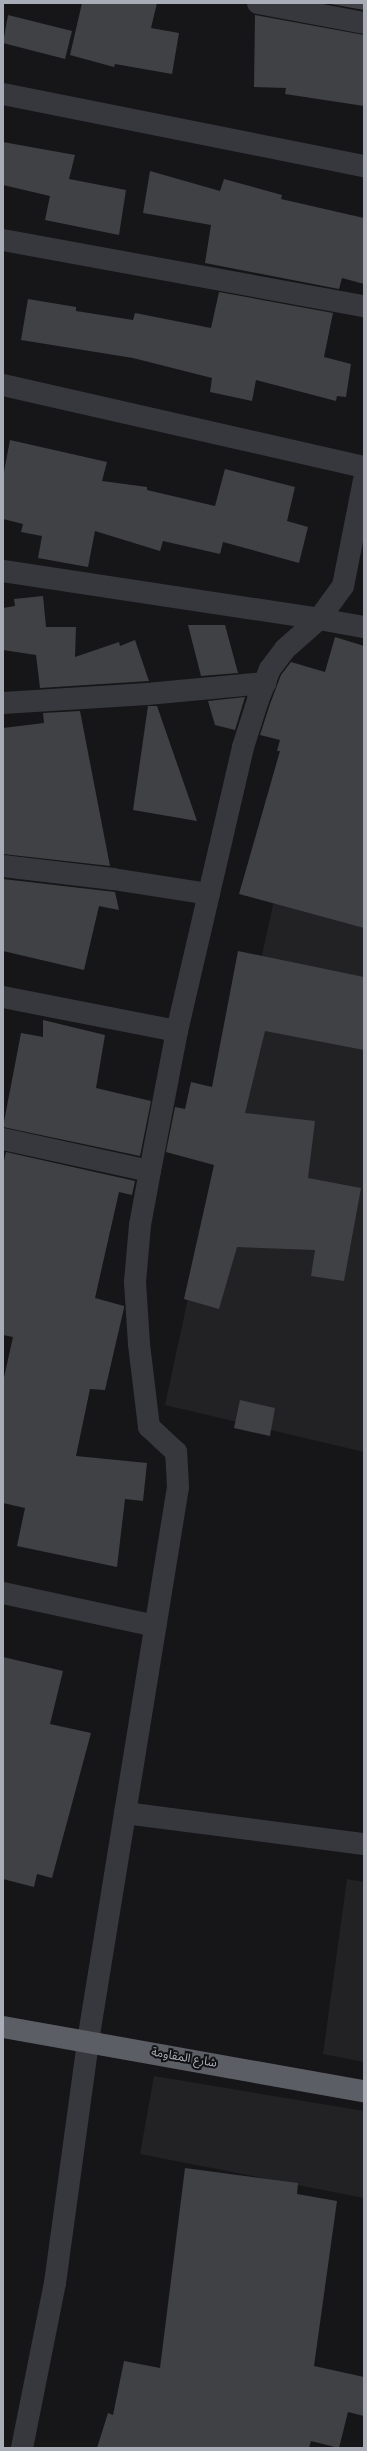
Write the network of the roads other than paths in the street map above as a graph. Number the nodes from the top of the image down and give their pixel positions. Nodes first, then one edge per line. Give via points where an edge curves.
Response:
1 (258, 3) edge
2 (364, 23) edge
3 (3, 94) edge
4 (364, 166) edge
5 (3, 240) edge
6 (364, 306) edge
7 (3, 385) edge
8 (364, 467) edge
9 (364, 480) edge
10 (3, 571) edge
11 (319, 619) junction
12 (364, 627) edge
13 (265, 683) junction
14 (3, 702) edge
15 (3, 866) edge
16 (209, 894) junction
17 (3, 997) edge
18 (177, 1031) junction
19 (3, 1139) edge
20 (150, 1171) junction
21 (3, 1593) edge
22 (155, 1626) junction
23 (125, 1813) junction
24 (364, 1844) edge
25 (3, 2027) edge
26 (88, 2041) junction
27 (364, 2091) edge
28 (22, 2448) edge

1 - 2 street
3 - 4 street
5 - 6 street
7 - 8 street
9 - 11 street via 343,586
10 - 11 street
11 - 12 street
11 - 13 street via 285,648 270,669
13 - 14 street via 147,694
13 - 16 street via 243,747
15 - 16 street
16 - 18 street
17 - 18 street
18 - 20 street
19 - 20 street
20 - 22 street via 140,1225 136,1282 139,1344 149,1427 176,1452 178,1487
21 - 22 street
22 - 23 street
23 - 24 street
23 - 26 street
25 - 26 highway, شارع المقاومة
26 - 27 highway, شارع المقاومة
26 - 28 street via 55,2283

